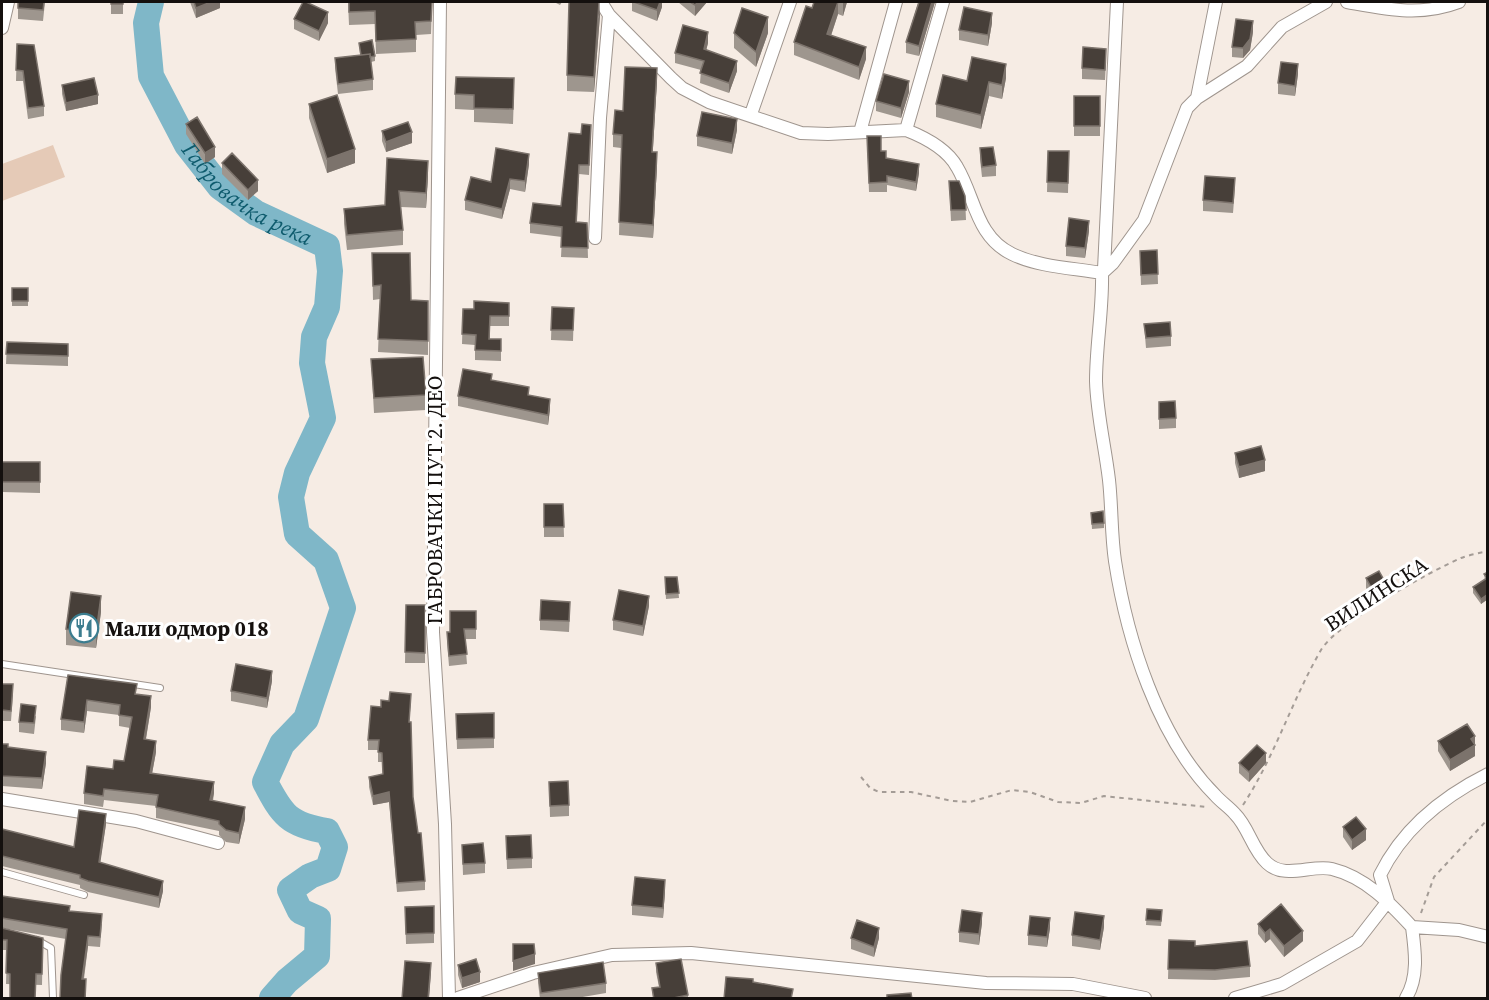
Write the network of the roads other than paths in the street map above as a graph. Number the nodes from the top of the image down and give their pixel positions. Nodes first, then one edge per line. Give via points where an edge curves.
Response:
1 (8, 2) edge
2 (440, 2) edge
3 (601, 2) edge
4 (790, 2) edge
5 (896, 2) edge
6 (943, 2) edge
7 (1117, 2) edge
8 (1216, 2) edge
9 (1326, 2) edge
10 (1347, 2) edge
11 (1460, 2) edge
12 (609, 15) junction
13 (2, 28) edge
14 (1197, 98) junction
15 (751, 114) junction
16 (906, 130) junction
17 (860, 132) junction
18 (595, 238) dead end
19 (1106, 268) junction
20 (2, 664) edge
21 (160, 688) dead end
22 (1488, 774) edge
23 (2, 799) edge
24 (218, 843) dead end
25 (2, 872) edge
26 (84, 895) dead end
27 (1388, 901) junction
28 (1415, 927) junction
29 (25, 937) edge
30 (1488, 938) edge
31 (53, 999) edge
32 (449, 999) edge
33 (458, 999) edge
34 (1145, 999) edge
35 (1235, 999) edge
36 (1406, 999) edge

1 - 13 street
2 - 32 street, ГАБРОВАЧКИ ПУТ 2. ДЕО via 433,632 445,824
3 - 12 street
4 - 15 street
5 - 17 street
6 - 16 street
7 - 19 street
8 - 14 street
9 - 14 street via 1282,27 1247,66
10 - 11 street via 1403,12
12 - 15 street via 682,88 710,102
12 - 18 street
14 - 19 street via 1187,108 1144,220
15 - 17 street via 801,133
16 - 17 street
16 - 19 street via 929,141 957,167 979,221 1000,246 1024,259
19 - 27 street via 1097,353 1097,411 1109,478 1111,526 1123,605 1144,676 1162,717 1181,750 1214,794 1237,815 1267,863 1289,871 1329,868 1370,887
20 - 21 lane
22 - 27 street via 1456,790 1412,826 1380,875
23 - 24 street via 136,821
25 - 26 lane
27 - 28 street
27 - 35 street via 1357,941 1282,984
28 - 30 street via 1459,930
28 - 36 street via 1415,972
29 - 31 lane via 51,948
33 - 34 street via 533,973 612,955 691,953 986,983 1073,984

